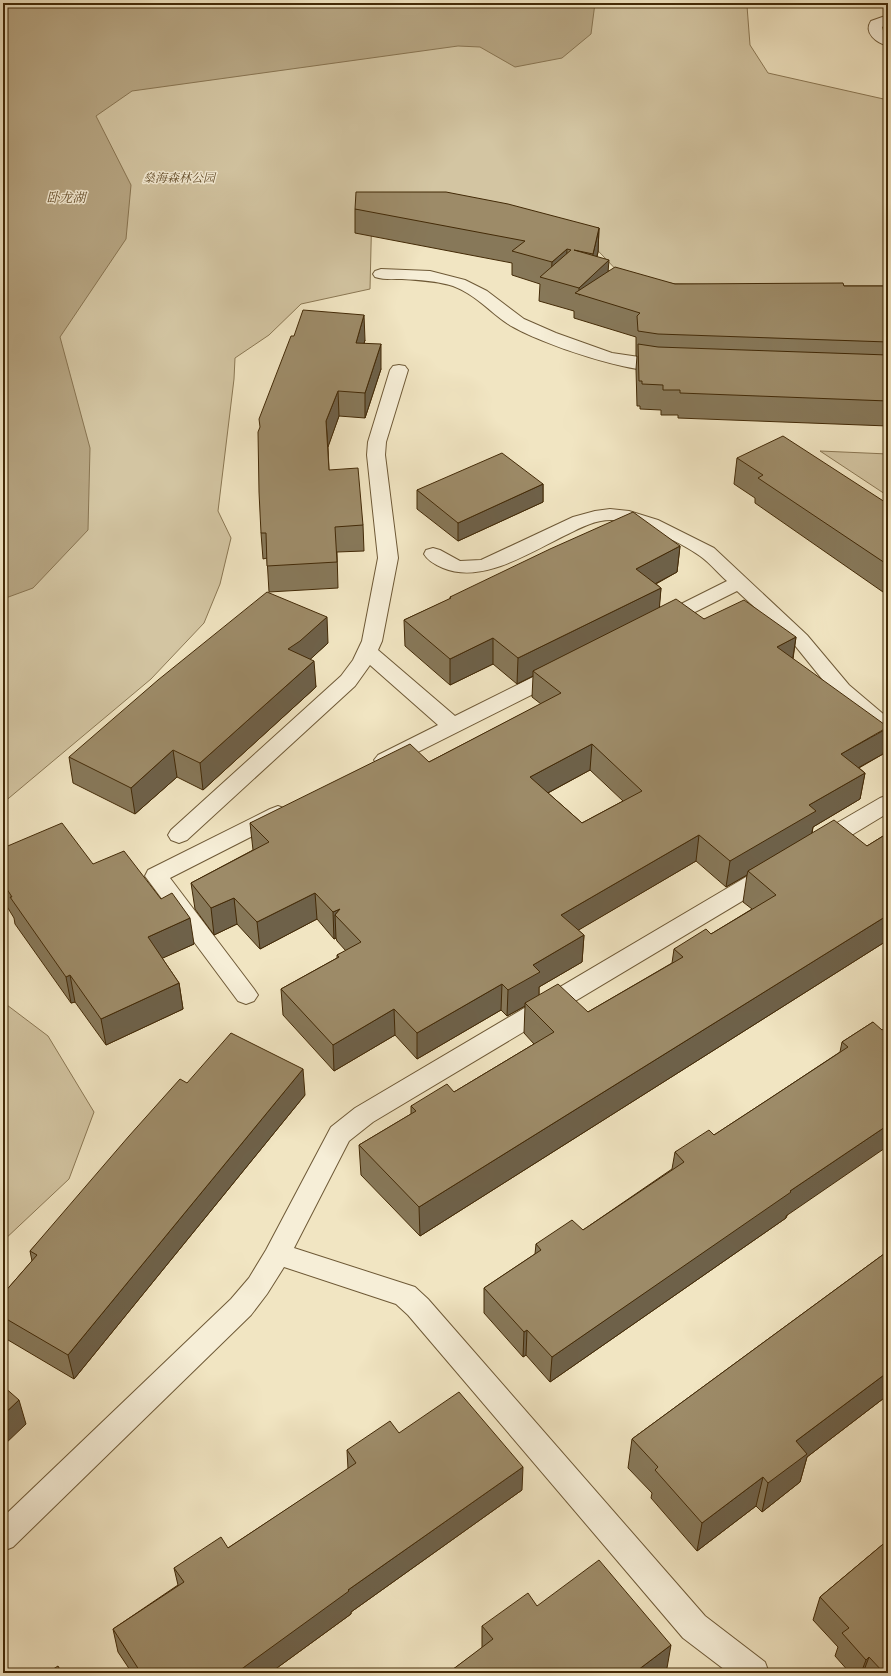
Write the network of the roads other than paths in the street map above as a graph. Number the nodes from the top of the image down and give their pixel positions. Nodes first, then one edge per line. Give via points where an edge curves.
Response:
1 (888, 19) edge
2 (888, 42) edge
3 (381, 274) dead end
4 (679, 366) edge
5 (399, 370) dead end
6 (433, 554) dead end
7 (740, 582) junction
8 (642, 631) edge
9 (367, 651) junction
10 (579, 663) edge
11 (454, 726) junction
12 (888, 728) edge
13 (368, 769) edge
14 (888, 803) edge
15 (298, 804) edge
16 (179, 835) dead end
17 (246, 995) dead end
18 (276, 1254) junction
19 (3, 1537) edge
20 (754, 1673) edge

1 - 2 lane via 876,24 875,30 877,35
3 - 4 lane via 426,275 460,283 484,296 516,321 585,351 630,363
5 - 9 lane via 376,455 388,558 372,641
6 - 7 lane via 447,564 460,568 476,568 490,564 580,521 606,514 619,515 635,518 697,545
7 - 8 lane
7 - 12 lane via 800,639 841,689
9 - 11 lane
9 - 16 lane via 348,681
10 - 11 lane
11 - 13 lane
14 - 18 lane via 364,1115 340,1134
15 - 17 lane via 156,876
18 - 19 lane via 258,1286 241,1307
18 - 20 lane via 405,1294 694,1627

